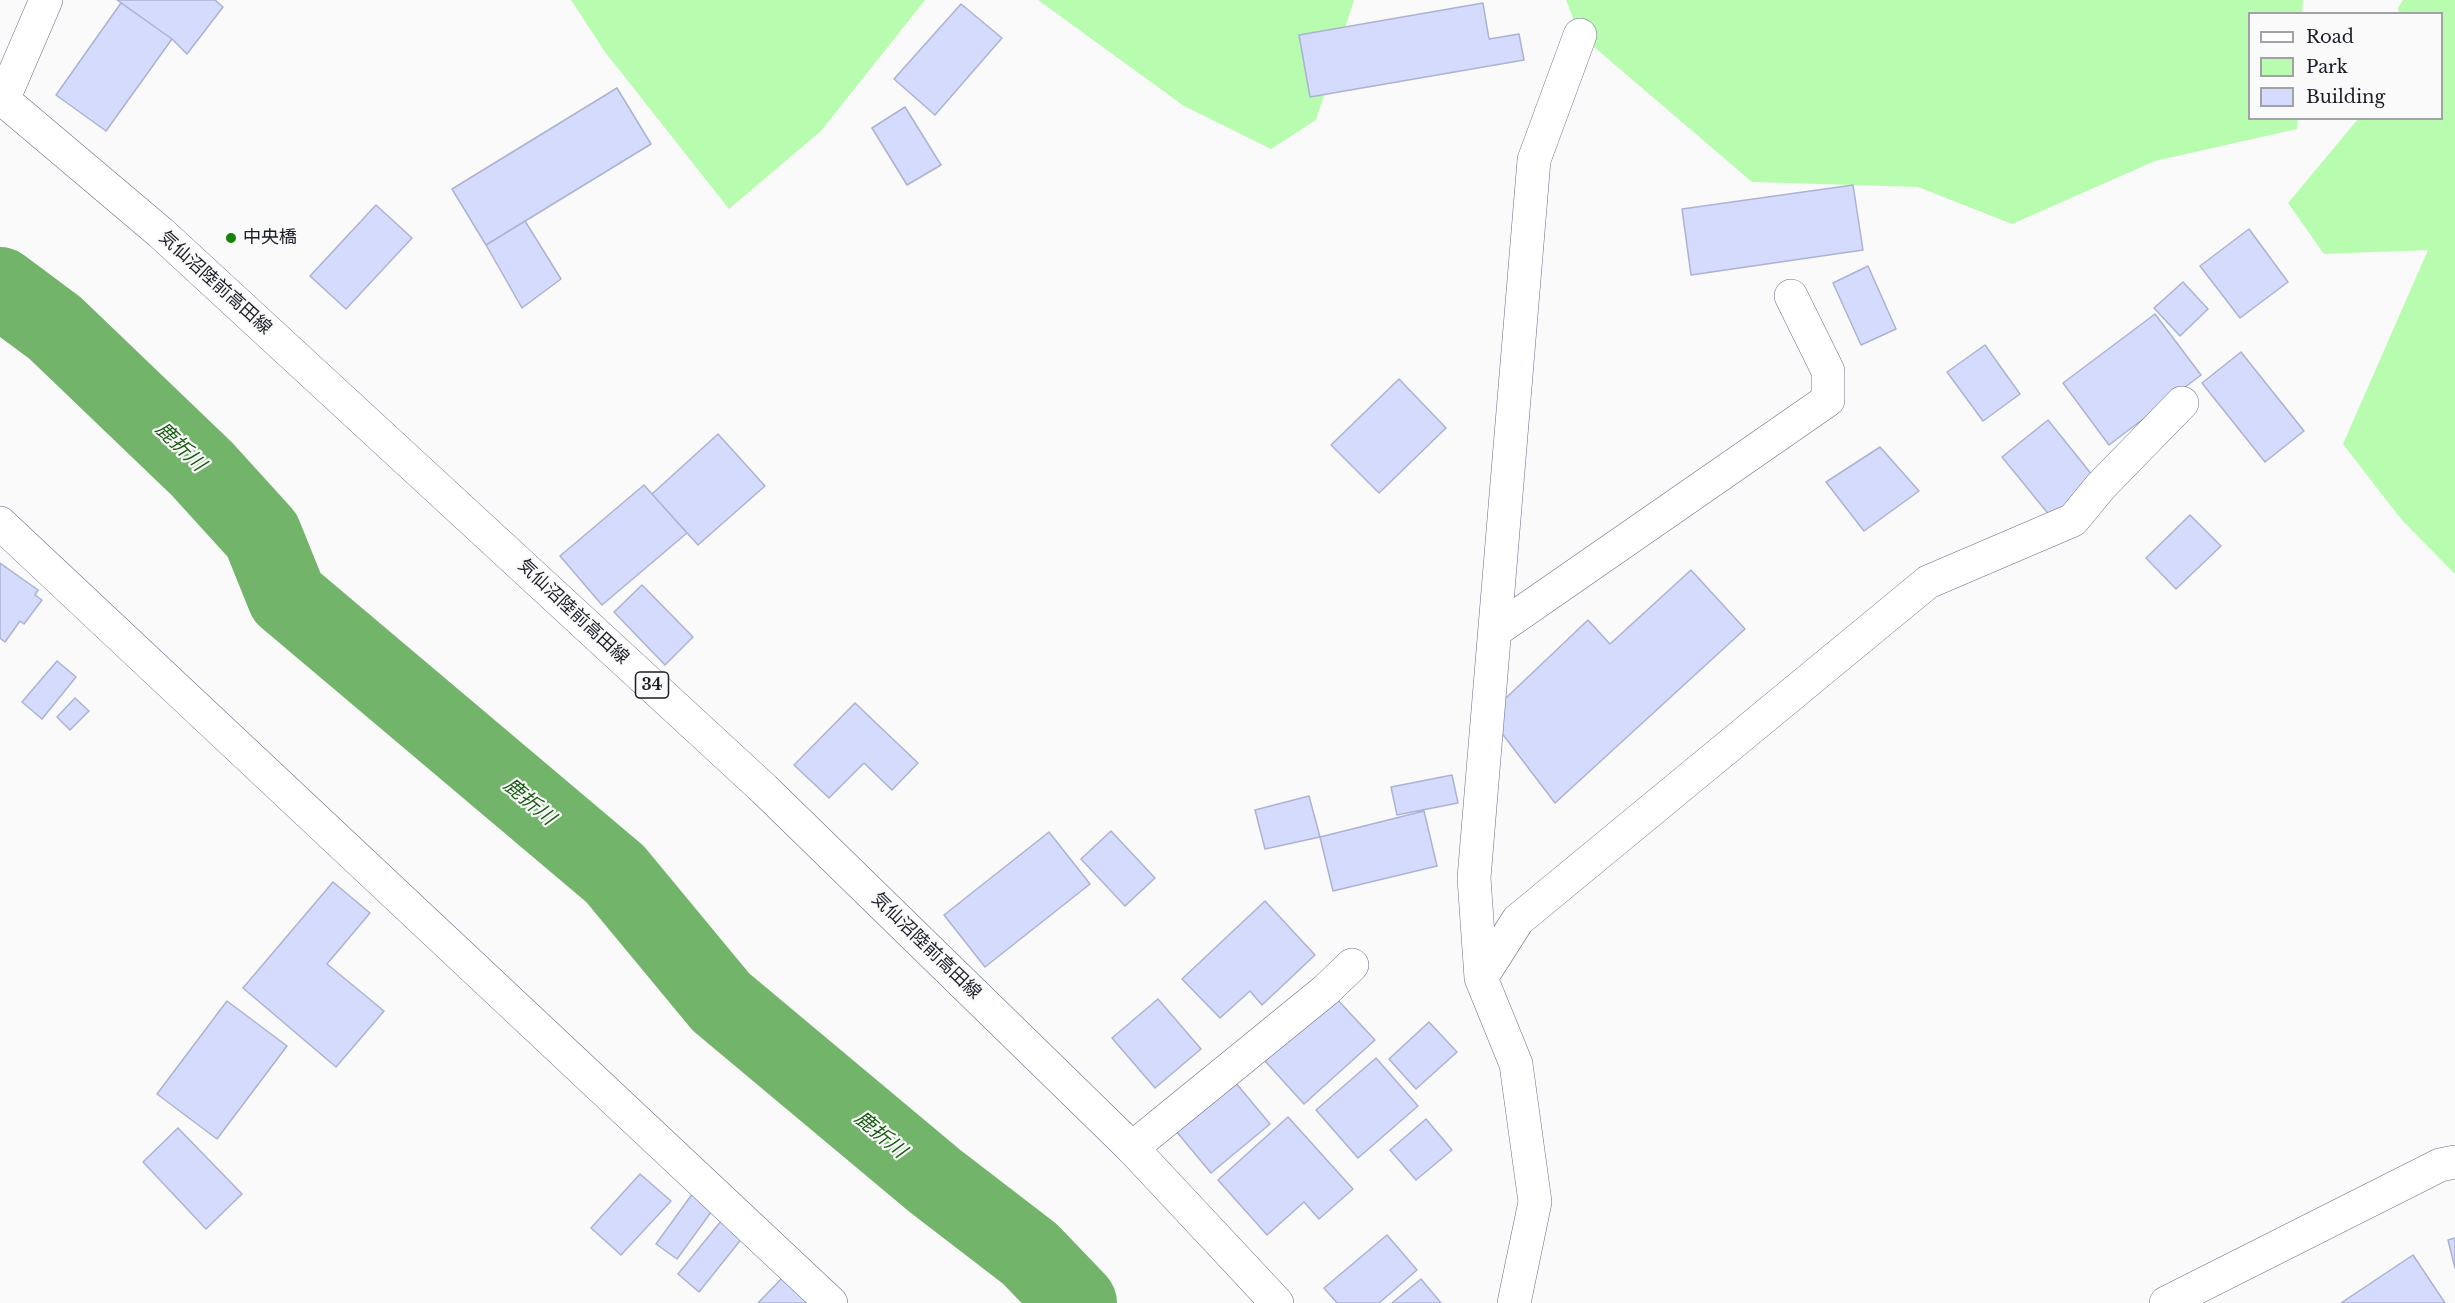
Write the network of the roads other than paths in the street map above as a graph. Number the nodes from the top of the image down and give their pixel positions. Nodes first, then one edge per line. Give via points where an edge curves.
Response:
1 (46, 0) edge
2 (1580, 35) dead end
3 (2, 98) edge
4 (1791, 296) dead end
5 (2182, 403) dead end
6 (0, 523) edge
7 (1495, 631) junction
8 (1352, 965) dead end
9 (1481, 978) junction
10 (1132, 1148) junction
11 (2455, 1162) edge
12 (831, 1303) edge
13 (1277, 1303) edge
14 (1514, 1303) edge
15 (2166, 1303) edge

1 - 3 street
2 - 7 street via 1534,160
3 - 10 street, 気仙沼陸前高田線 / 34 via 160,232 462,508 764,789
4 - 7 street via 1828,371 1828,400
5 - 9 street via 2073,520 1928,582 1518,920
6 - 12 street
7 - 9 street via 1474,878
8 - 10 street
9 - 14 street via 1516,1064 1535,1202
10 - 13 street, 気仙沼陸前高田線 / 34
11 - 15 street via 2440,1164

